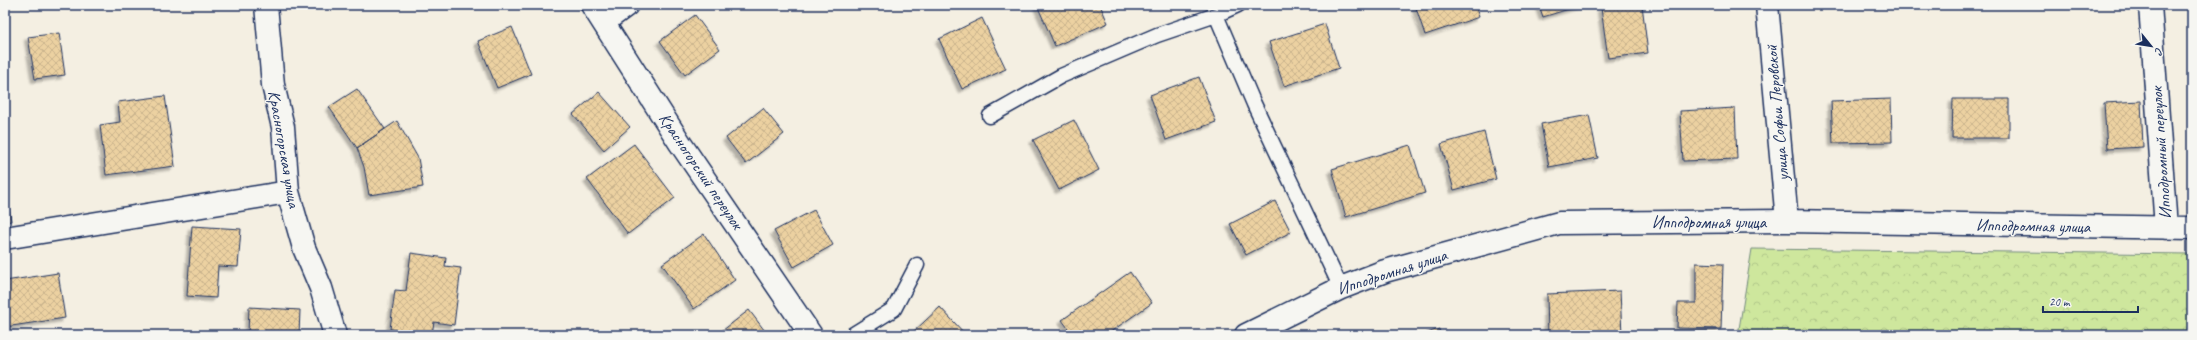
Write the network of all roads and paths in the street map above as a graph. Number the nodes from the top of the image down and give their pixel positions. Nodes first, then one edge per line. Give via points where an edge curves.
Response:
1 (266, 5) edge
2 (627, 5) edge
3 (1238, 5) edge
4 (1767, 5) edge
5 (2150, 5) edge
6 (598, 14) edge
7 (1216, 15) junction
8 (990, 116) dead end
9 (288, 192) junction
10 (1787, 221) junction
11 (2166, 228) junction
12 (2192, 228) edge
13 (5, 238) edge
14 (917, 265) dead end
15 (1341, 288) junction
16 (335, 335) edge
17 (811, 335) edge
18 (852, 335) edge
19 (1246, 335) edge

1 - 9 street, Красногорская улица via 273,85 283,127
2 - 6 street
3 - 7 lane
4 - 10 street, улица Софьи Перовской
5 - 11 street, Ипподромный переулок
6 - 17 street, Красногорский переулок via 680,143
7 - 8 lane via 1157,35 1061,76
7 - 15 lane via 1254,104
9 - 13 street
9 - 16 street, Красногорская улица via 304,248 321,288
10 - 11 street, Ипподромная улица
10 - 15 street, Ипподромная улица via 1558,223 1385,271
11 - 12 street, Ипподромная улица
14 - 18 lane via 894,309
15 - 19 street, Ипподромная улица

